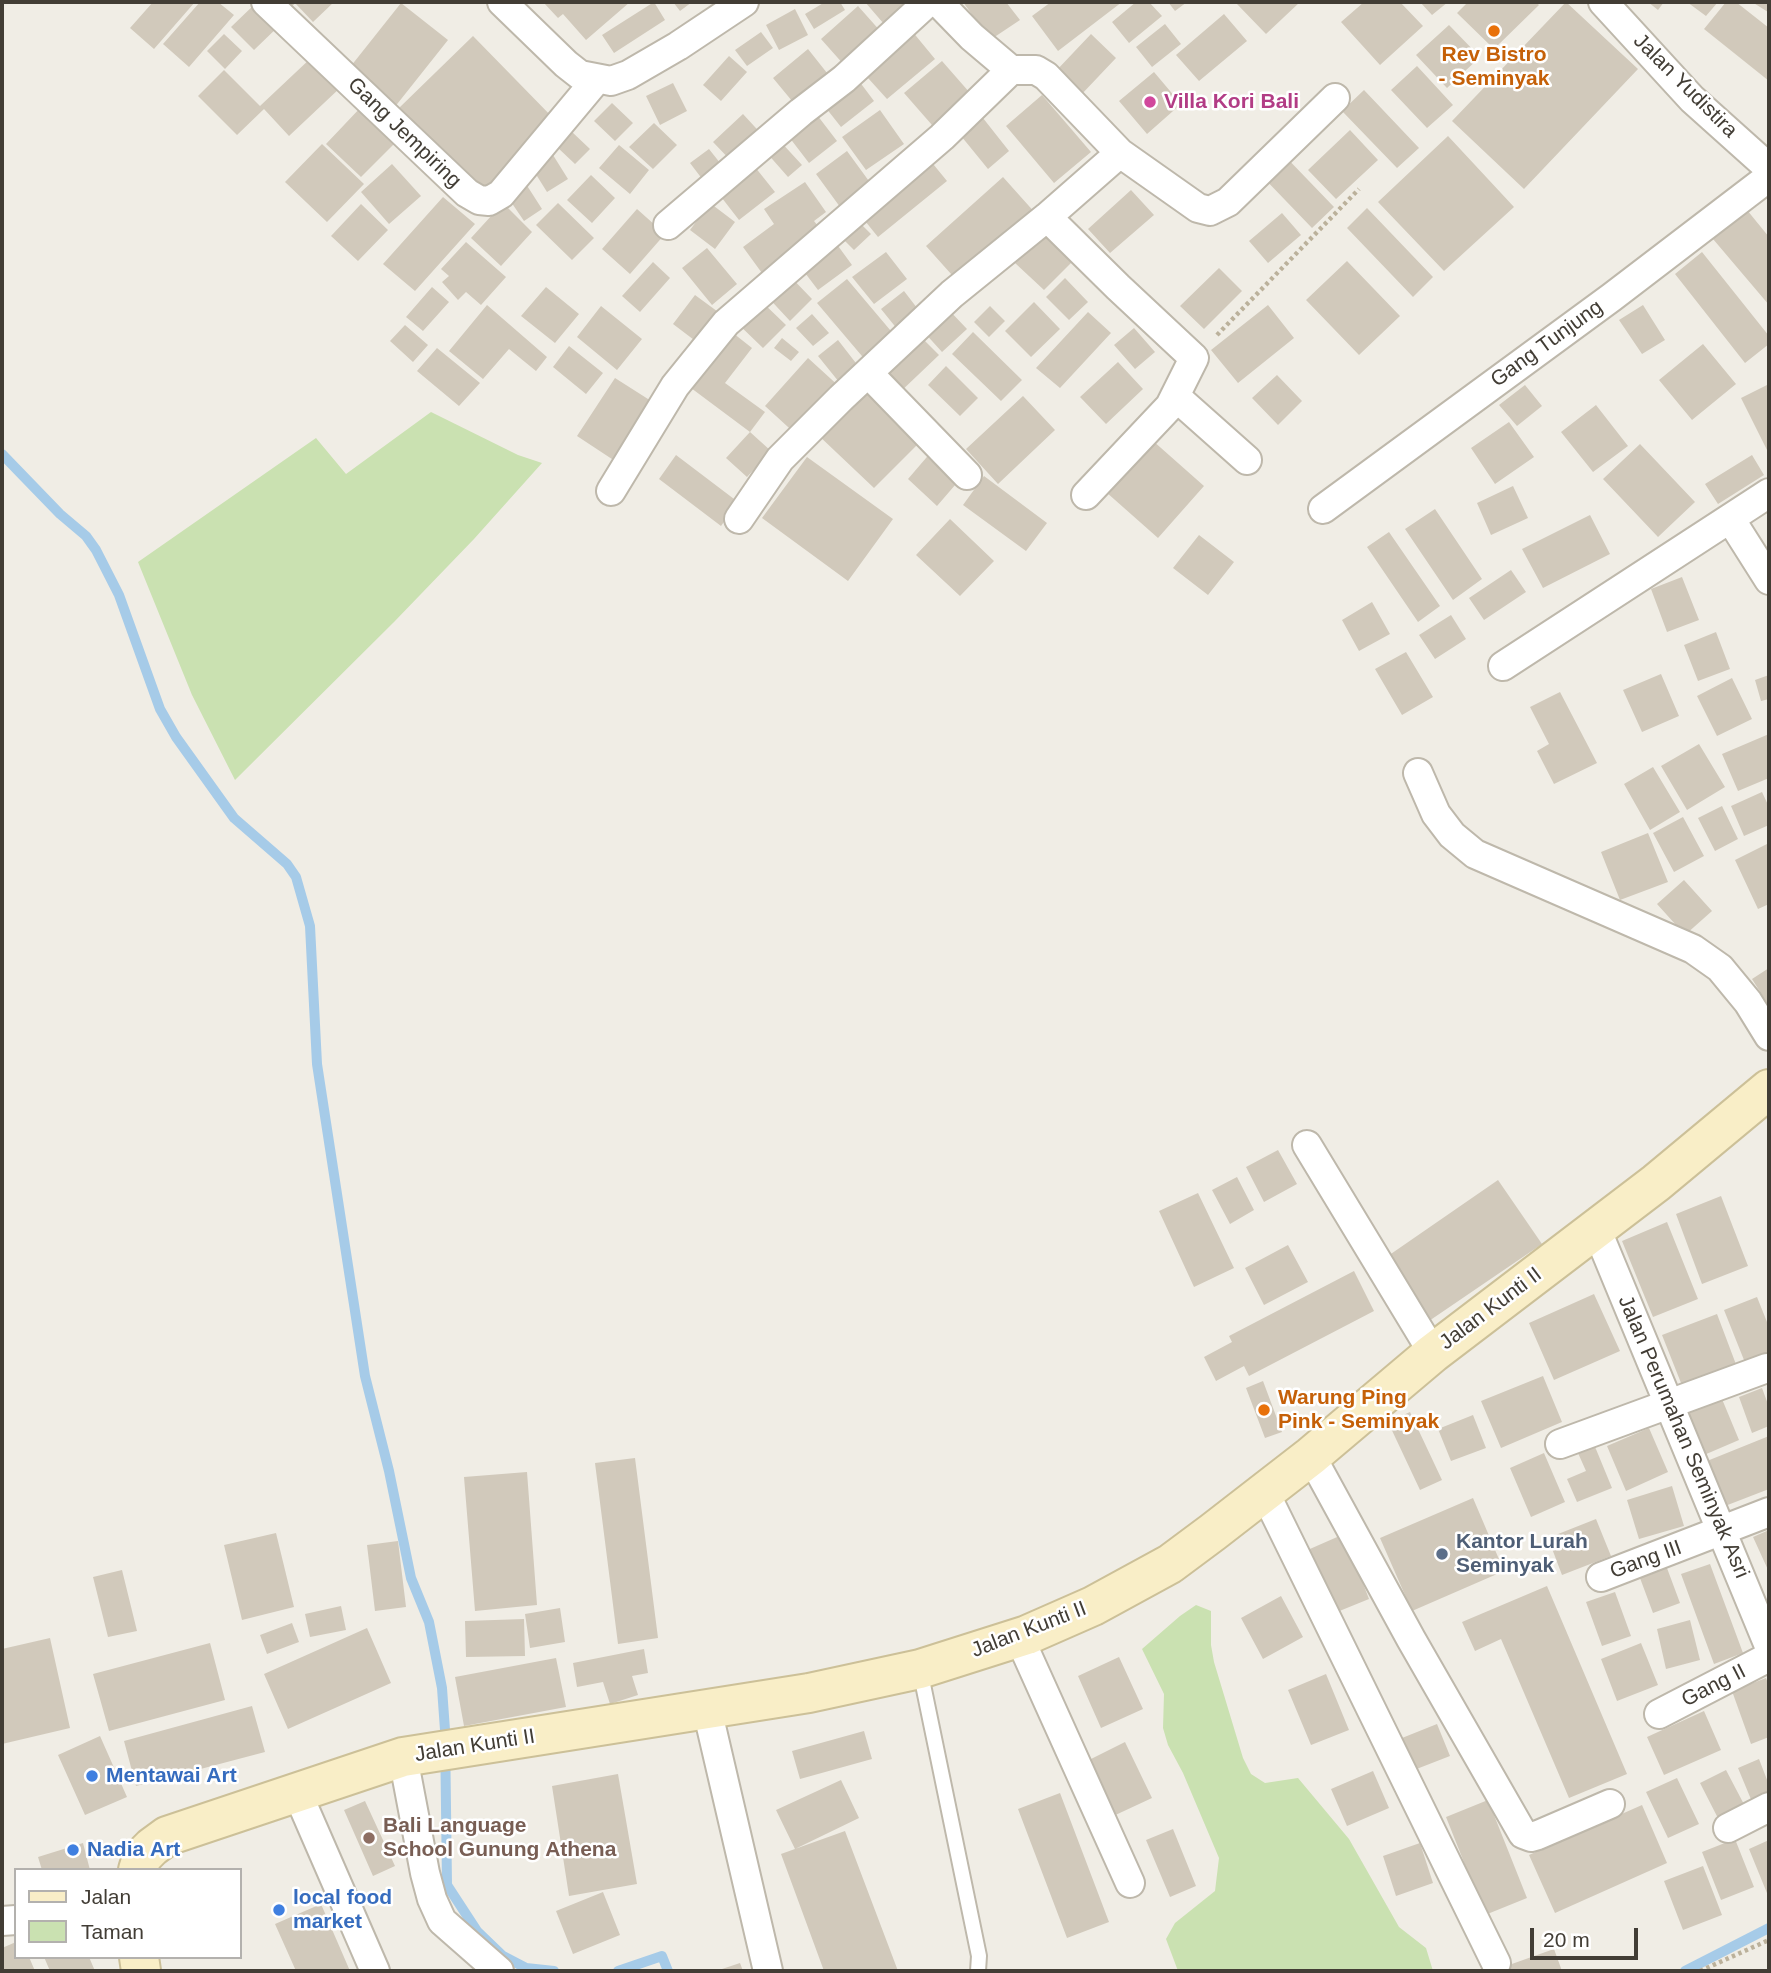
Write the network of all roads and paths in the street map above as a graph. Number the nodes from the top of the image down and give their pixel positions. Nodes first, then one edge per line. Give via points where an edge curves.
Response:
1 (266, 2) edge
2 (502, 2) edge
3 (744, 2) edge
4 (928, 2) edge
5 (938, 2) edge
6 (1603, 2) edge
7 (1011, 70) junction
8 (597, 79) junction
9 (1335, 98) dead end
10 (1120, 153) junction
11 (1769, 169) edge
12 (1769, 177) edge
13 (1359, 189) dead end
14 (1047, 217) junction
15 (668, 225) dead end
16 (1194, 358) junction
17 (868, 373) junction
18 (1175, 396) junction
19 (1247, 460) dead end
20 (967, 475) dead end
21 (611, 491) dead end
22 (1769, 494) edge
23 (1086, 495) dead end
24 (1323, 509) dead end
25 (738, 519) dead end
26 (1731, 520) junction
27 (1769, 580) edge
28 (1503, 666) dead end
29 (1418, 773) dead end
30 (1769, 1036) edge
31 (1769, 1089) edge
32 (1307, 1145) dead end
33 (1596, 1228) junction
34 (1433, 1353) junction
35 (1767, 1368) dead end
36 (1668, 1404) junction
37 (1560, 1444) dead end
38 (1311, 1456) junction
39 (1264, 1491) junction
40 (1769, 1512) edge
41 (1722, 1531) junction
42 (1601, 1577) dead end
43 (1019, 1637) junction
44 (1769, 1646) edge
45 (1769, 1657) edge
46 (920, 1669) junction
47 (707, 1709) junction
48 (1659, 1714) dead end
49 (403, 1757) junction
50 (297, 1792) junction
51 (1610, 1804) dead end
52 (1769, 1807) edge
53 (1728, 1828) dead end
54 (140, 1864) edge
55 (1130, 1884) dead end
56 (1769, 1940) edge
57 (1496, 1963) dead end
58 (375, 1971) edge
59 (499, 1971) edge
60 (768, 1971) edge
61 (978, 1971) edge
62 (1700, 1971) edge

1 - 8 street, Gang Jempiring via 479,200 489,201 501,194
2 - 8 street via 566,64 580,75
3 - 8 street via 628,75 611,81
4 - 15 street via 844,79
5 - 7 street
6 - 11 street, Jalan Yudistira via 1692,99
7 - 10 street via 1036,70 1046,76
7 - 21 street via 942,137 726,323 675,386
9 - 10 street via 1228,202 1210,211 1198,208
10 - 14 street
12 - 24 street, Gang Tunjung
13 - 16 path
14 - 16 street
14 - 17 street via 952,294
16 - 18 street
17 - 20 street
17 - 25 street via 780,459
18 - 19 street
18 - 23 street
22 - 26 street
26 - 27 street
26 - 28 street
29 - 30 street via 1436,814 1475,854 1693,949 1720,968
31 - 33 street, Jalan Kunti II
32 - 34 street
33 - 34 street, Jalan Kunti II
33 - 36 street, Jalan Perumahan Seminyak Asri
34 - 38 street, Jalan Kunti II
35 - 36 street
36 - 37 street
36 - 41 street, Jalan Perumahan Seminyak Asri
38 - 39 street, Jalan Kunti II
38 - 51 street via 1523,1834 1538,1835
39 - 43 street, Jalan Kunti II via 1170,1564 1093,1606
39 - 57 street
40 - 41 street, Gang III
41 - 42 street, Gang III
41 - 44 street, Jalan Perumahan Seminyak Asri
43 - 46 street, Jalan Kunti II
43 - 55 street
45 - 48 street, Gang II
46 - 47 street, Jalan Kunti II
46 - 61 lane via 979,1956
47 - 49 street, Jalan Kunti II
47 - 60 street
49 - 50 street, Jalan Kunti II
49 - 59 street via 432,1899 442,1921
50 - 54 street, Jalan Kunti II via 167,1836
50 - 58 street
52 - 53 street
56 - 62 path

